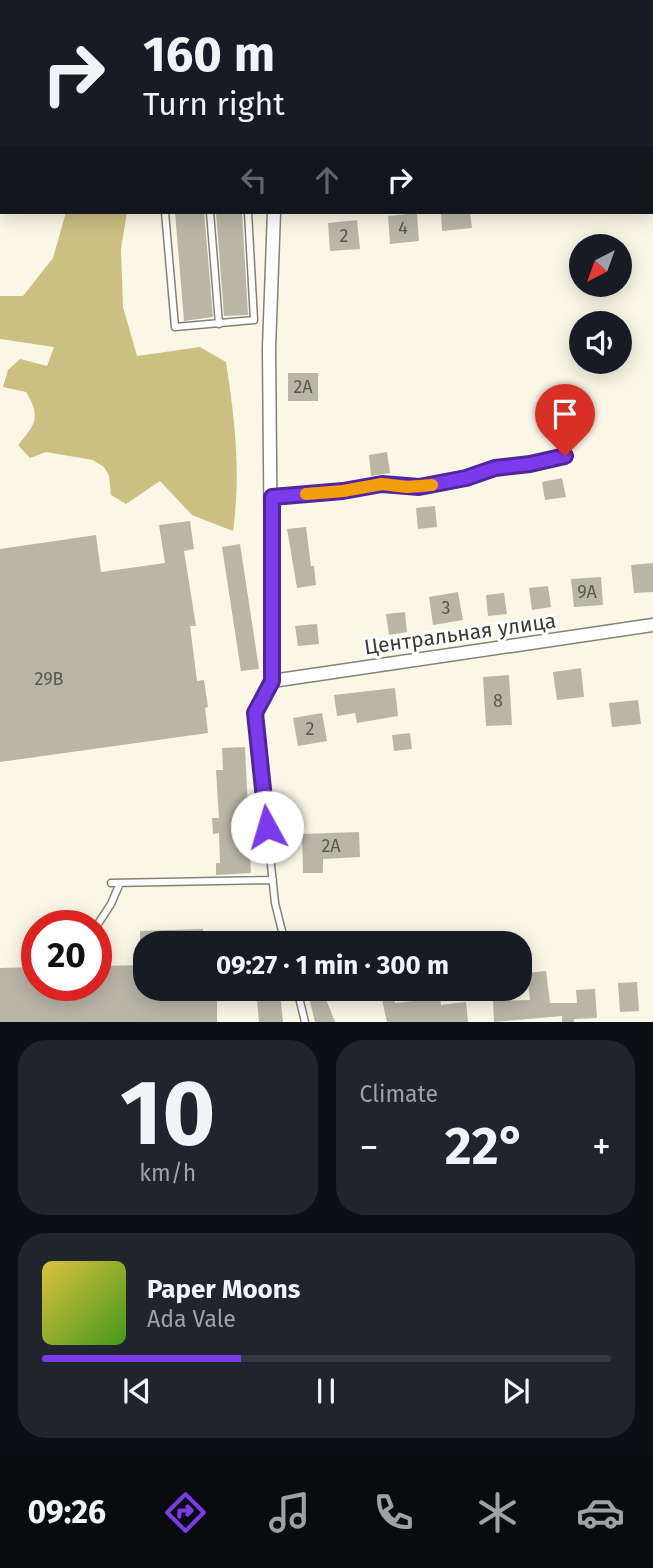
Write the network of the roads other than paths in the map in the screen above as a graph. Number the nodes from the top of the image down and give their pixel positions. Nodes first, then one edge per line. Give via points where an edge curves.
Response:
1 (165, 214) edge
2 (210, 214) edge
3 (248, 214) edge
4 (274, 214) edge
5 (219, 324) junction
6 (565, 456) dead end
7 (272, 497) junction
8 (653, 625) edge
9 (272, 681) junction
10 (272, 880) junction
11 (111, 883) dead end
12 (120, 883) junction
13 (107, 910) edge
14 (282, 931) edge
15 (300, 1001) edge
16 (305, 1022) edge

1 - 5 lane via 175,327
2 - 5 lane
3 - 5 lane via 254,320
4 - 7 street via 269,348
6 - 7 lane via 419,487 382,484
7 - 9 street
8 - 9 street, Центральная улица
9 - 10 lane via 255,713
10 - 12 lane
10 - 14 lane
11 - 12 lane
12 - 13 lane
15 - 16 lane

